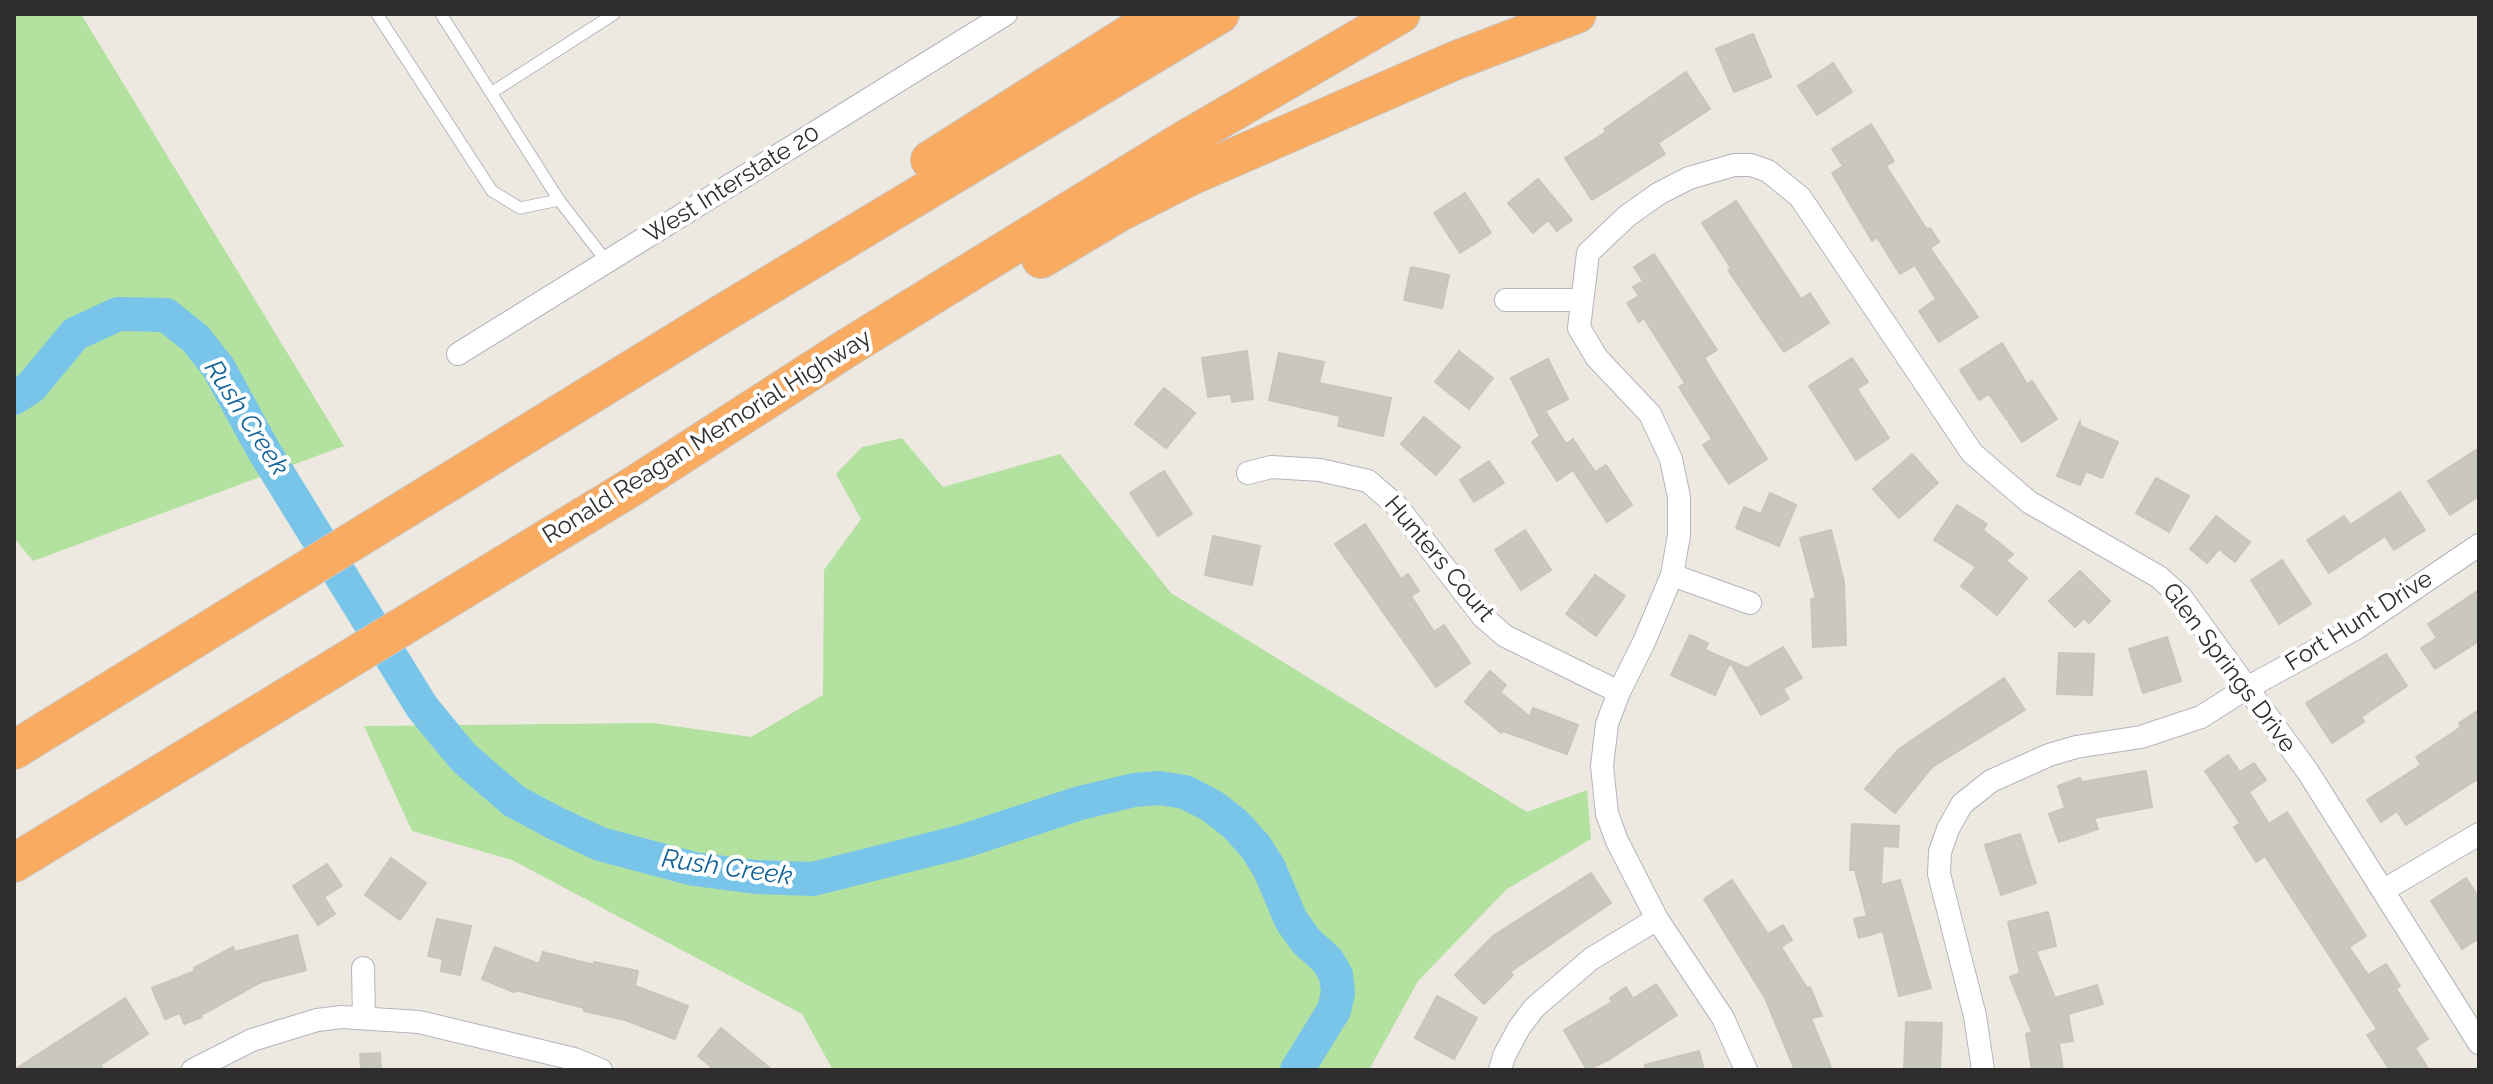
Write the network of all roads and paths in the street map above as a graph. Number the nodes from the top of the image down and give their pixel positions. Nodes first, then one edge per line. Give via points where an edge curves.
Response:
1 (377, 14) edge
2 (441, 14) edge
3 (614, 14) edge
4 (1006, 14) edge
5 (1161, 14) edge
6 (1220, 14) edge
7 (1401, 14) edge
8 (1577, 14) edge
9 (491, 93) junction
10 (559, 200) junction
11 (607, 262) junction
12 (1506, 300) dead end
13 (1581, 300) junction
14 (720, 315) junction
15 (458, 354) dead end
16 (1248, 473) dead end
17 (630, 488) junction
18 (2479, 545) edge
19 (1672, 575) junction
20 (1750, 603) dead end
21 (2245, 689) junction
22 (1619, 692) junction
23 (100, 696) junction
24 (229, 733) junction
25 (14, 739) edge
26 (14, 750) edge
27 (2479, 834) edge
28 (14, 863) edge
29 (14, 888) edge
30 (2384, 890) junction
31 (1657, 919) junction
32 (363, 968) dead end
33 (364, 1018) junction
34 (2479, 1043) edge
35 (193, 1070) edge
36 (601, 1070) edge
37 (1500, 1070) edge
38 (1746, 1070) edge
39 (1983, 1070) edge

1 - 10 lane via 492,191 520,208
2 - 9 lane
3 - 9 lane
4 - 11 street, West Interstate 20
5 - 14 highway via 937,156
6 - 14 highway
7 - 17 highway, Ronald Reagan Memorial Highway via 1128,175
8 - 17 highway via 1454,61 1191,176 1120,212 873,361
9 - 10 lane
10 - 11 lane
11 - 15 street, West Interstate 20
12 - 13 street
13 - 19 street via 1579,328 1597,358 1650,414 1671,459 1679,497
13 - 21 street, Glen Springs Drive via 1588,253 1658,194 1734,165 1768,171 1800,197 1972,453 2029,502 2159,577 2181,597
14 - 23 highway
16 - 22 street, Hunters Court via 1271,467 1320,470 1368,481 1397,506 1483,617 1505,636
17 - 24 highway, Ronald Reagan Memorial Highway
18 - 21 street, Fort Hunt Drive via 2355,629
19 - 20 street
19 - 22 street
21 - 30 street, Glen Springs Drive via 2308,772
21 - 39 street, Fort Hunt Drive via 2201,717 2141,737 2049,755 1991,781 1962,804 1940,852 1939,874 1975,1016
22 - 31 street via 1607,724 1602,766 1607,814
23 - 25 highway
23 - 26 highway
24 - 28 highway, Ronald Reagan Memorial Highway
24 - 29 highway
27 - 30 street
30 - 34 street, Glen Springs Drive
31 - 37 street via 1591,959 1534,1008
31 - 38 street via 1723,1018
32 - 33 street
33 - 35 street via 291,1028 252,1040
33 - 36 street via 419,1022

